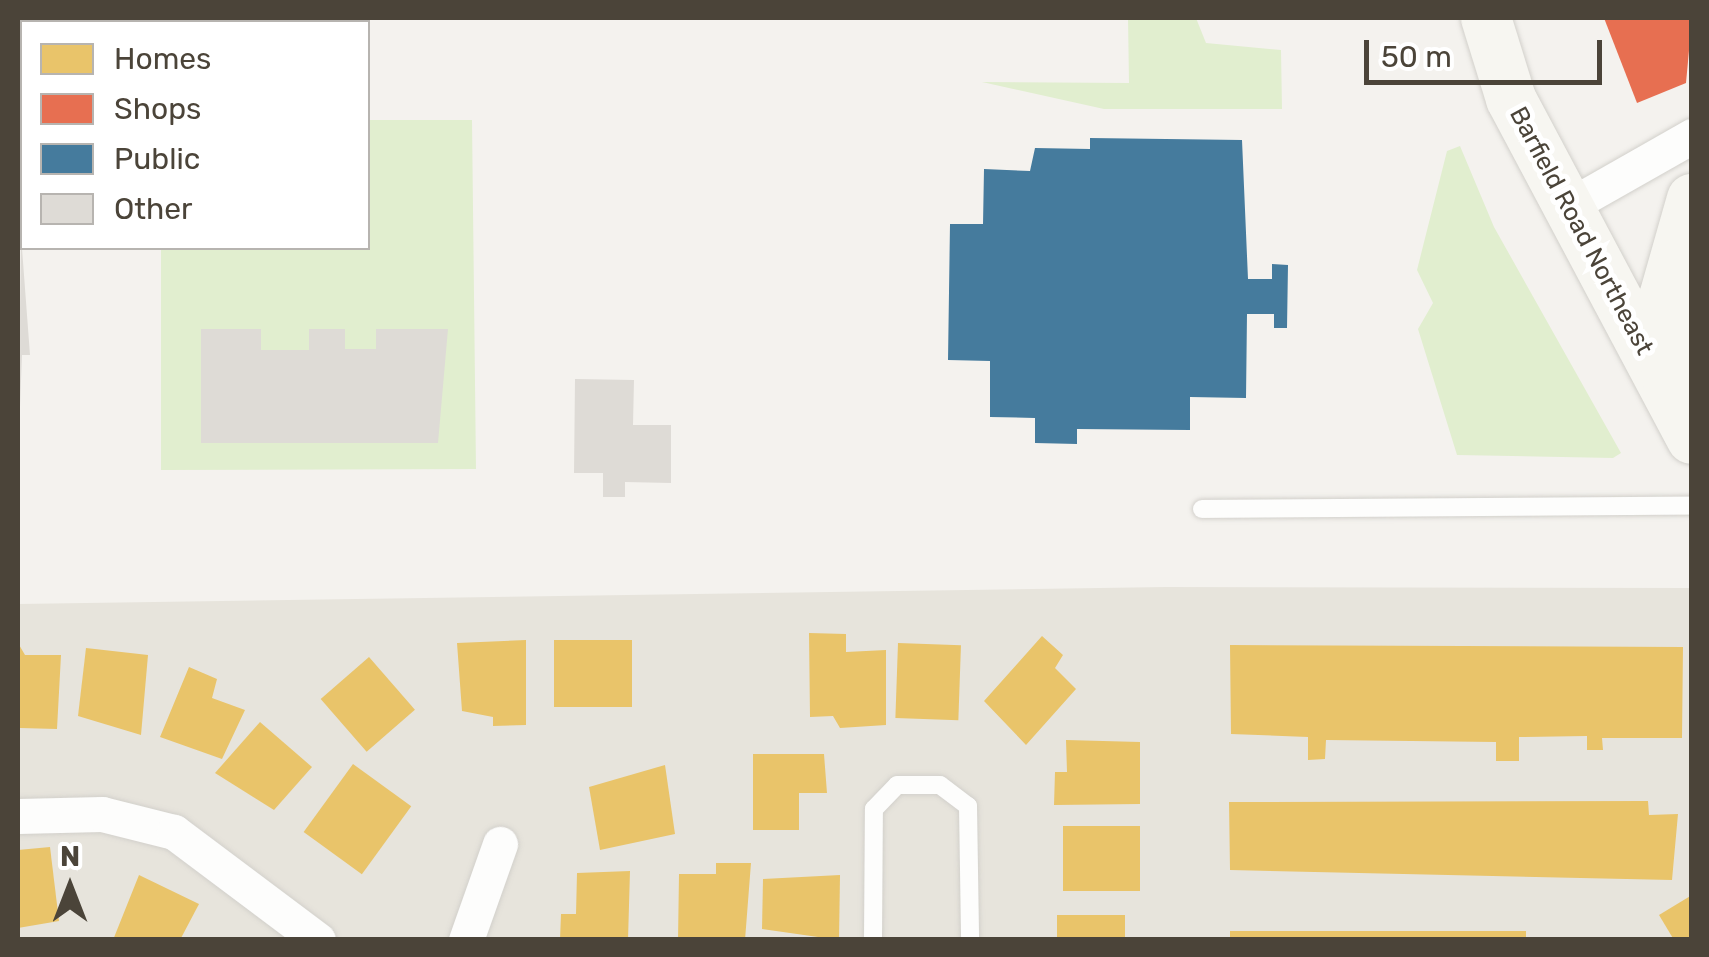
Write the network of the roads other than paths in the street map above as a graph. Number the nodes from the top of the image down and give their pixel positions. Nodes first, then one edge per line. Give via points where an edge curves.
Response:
1 (1486, 18) edge
2 (1692, 136) edge
3 (1692, 199) edge
4 (1567, 207) junction
5 (1682, 421) edge
6 (1692, 506) edge
7 (1202, 510) dead end
8 (18, 816) edge
9 (500, 844) dead end
10 (318, 940) edge
11 (466, 940) edge
12 (873, 940) edge
13 (970, 940) edge

1 - 4 street, Barfield Road Northeast via 1511,100
2 - 4 street
3 - 5 street via 1664,297
4 - 5 street, Barfield Road Northeast
6 - 7 lane
8 - 10 street via 102,814 174,832
9 - 11 street
12 - 13 lane via 874,808 896,786 940,785 968,806

